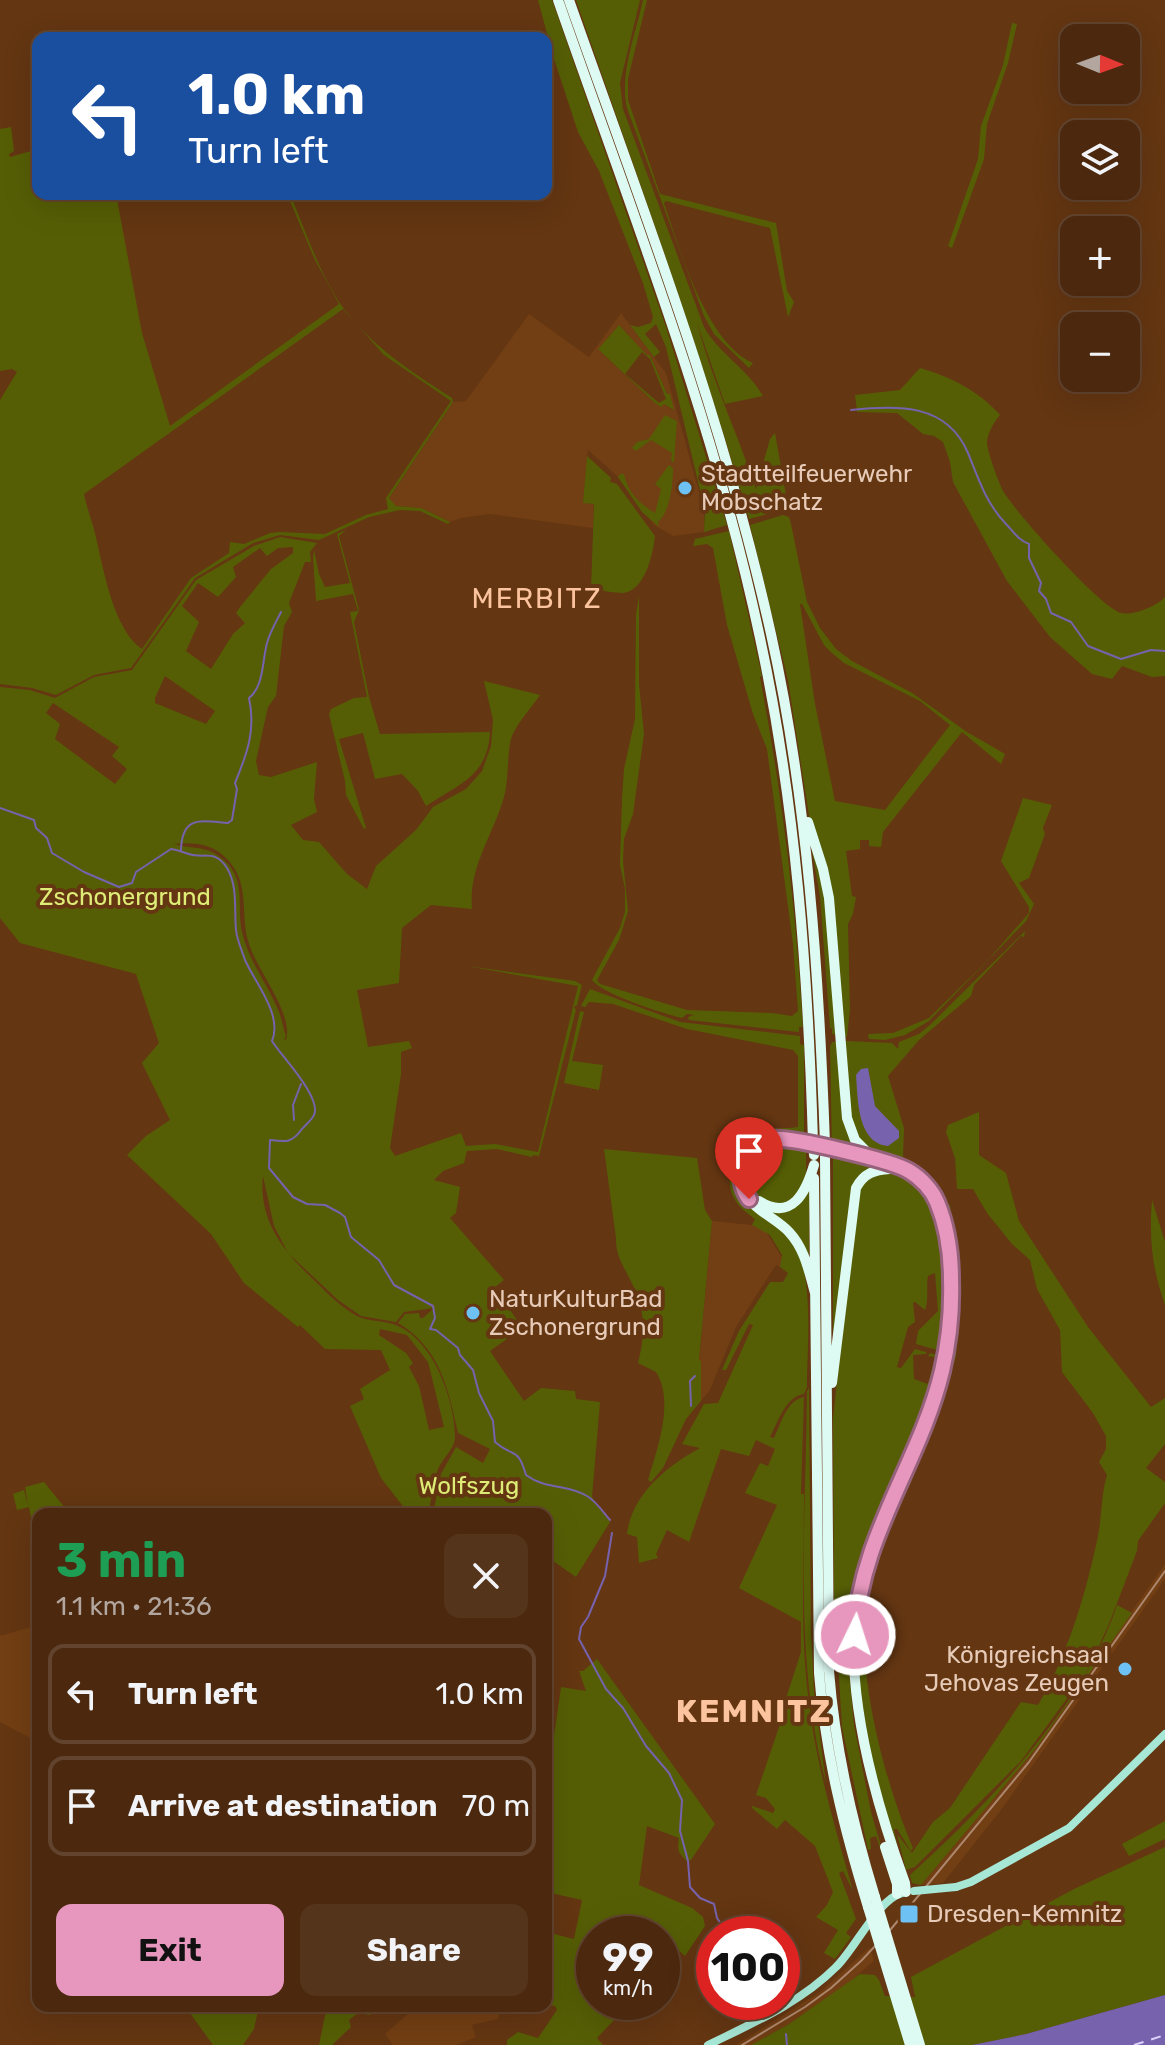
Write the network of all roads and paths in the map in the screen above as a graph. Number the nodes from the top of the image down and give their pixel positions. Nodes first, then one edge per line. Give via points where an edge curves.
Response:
1 (558, 0) edge
2 (569, 0) edge
3 (800, 798) junction
4 (819, 1143) junction
5 (818, 1159) junction
6 (874, 1159) junction
7 (890, 1169) junction
8 (815, 1293) junction
9 (826, 1416) junction
10 (1165, 1734) edge
11 (906, 1892) junction
12 (708, 2045) edge
13 (910, 2045) edge
14 (920, 2045) edge

1 - 4 highway via 699,409 760,636 801,905
2 - 3 highway via 730,476 774,649
3 - 4 highway via 819,986
3 - 6 highway via 827,889 850,1130
4 - 5 highway, bridge
5 - 7 highway via 805,1191 791,1205 766,1205 748,1186 750,1160 760,1148 773,1144
5 - 8 highway
5 - 9 highway
6 - 8 highway via 782,1139 759,1144 746,1156 741,1180 749,1199 797,1241
6 - 11 highway via 907,1170 930,1190 946,1233 951,1276 942,1371 870,1551 856,1616 857,1685 867,1755
7 - 9 highway via 872,1172 856,1188
7 - 11 highway via 913,1181 929,1199 942,1237 947,1284 936,1375 860,1563 851,1617 861,1750 897,1884
8 - 13 highway, bridge via 821,1695 835,1788
9 - 14 highway, bridge via 832,1709 848,1800
10 - 11 main road, bridge via 1069,1828 971,1882
11 - 12 main road via 888,1900 822,1980 770,2015

